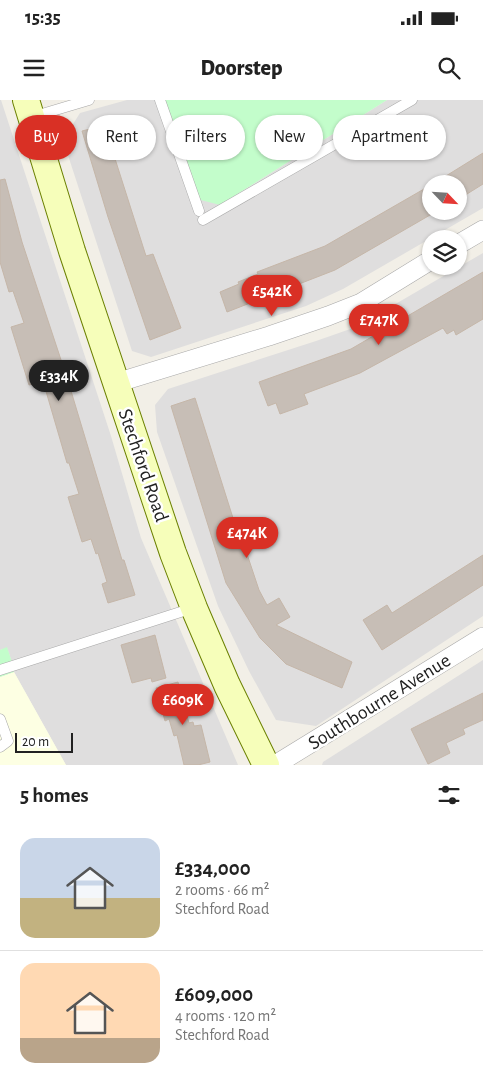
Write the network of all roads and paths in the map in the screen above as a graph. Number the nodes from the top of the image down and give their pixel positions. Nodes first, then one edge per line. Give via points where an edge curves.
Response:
1 (89, 100) edge
2 (160, 100) edge
3 (412, 100) edge
4 (29, 109) edge
5 (483, 230) edge
6 (467, 239) edge
7 (422, 266) edge
8 (116, 383) junction
9 (194, 608) junction
10 (483, 637) edge
11 (0, 670) edge
12 (0, 719) edge
13 (0, 747) edge
14 (266, 765) edge
15 (275, 765) edge

1 - 4 lane
2 - 3 lane via 201,216
4 - 8 main road, Stechford Road
5 - 6 street
7 - 8 street via 361,303 328,316
8 - 9 main road, Stechford Road
9 - 11 lane
9 - 14 main road, Stechford Road
10 - 15 street, Southbourne Avenue
12 - 13 lane via 8,741

